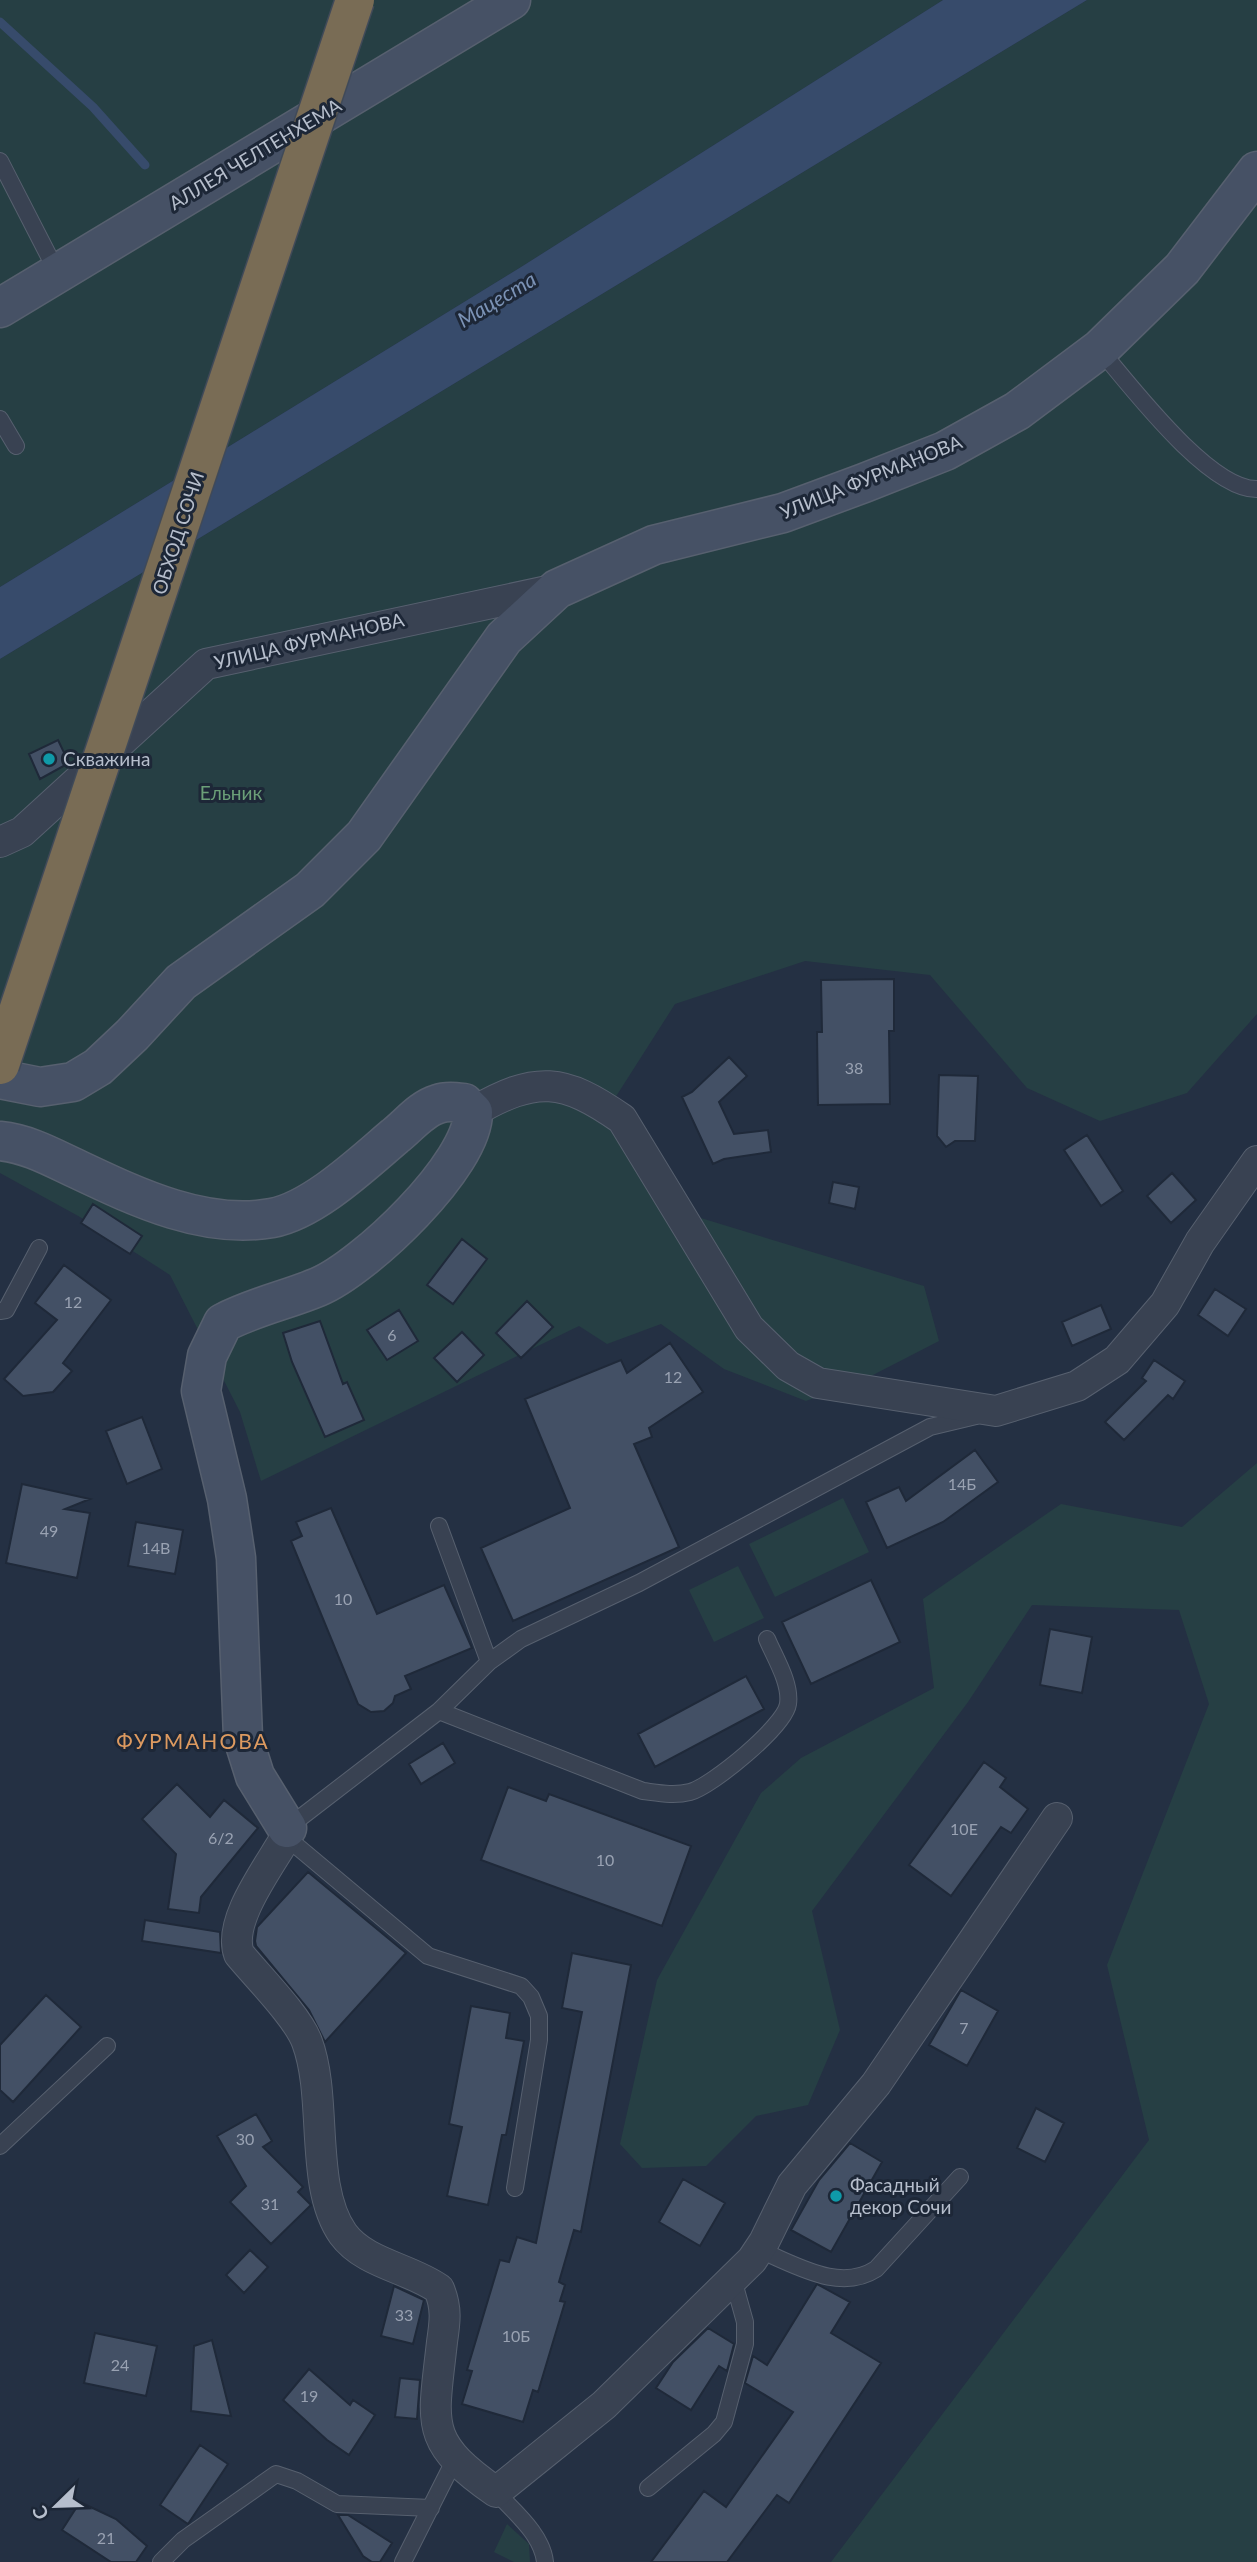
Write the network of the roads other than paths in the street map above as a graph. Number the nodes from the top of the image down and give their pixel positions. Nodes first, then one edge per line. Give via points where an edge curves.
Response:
1 (355, 0) edge
2 (511, 0) edge
3 (0, 161) edge
4 (1257, 171) edge
5 (58, 274) junction
6 (0, 308) edge
7 (1100, 349) junction
8 (0, 419) edge
9 (16, 446) dead end
10 (1257, 489) edge
11 (557, 589) junction
12 (0, 842) edge
13 (0, 1065) edge
14 (0, 1079) edge
15 (473, 1112) junction
16 (0, 1141) edge
17 (1257, 1161) edge
18 (39, 1248) dead end
19 (0, 1311) edge
20 (996, 1411) junction
21 (439, 1526) dead end
22 (767, 1639) dead end
23 (489, 1662) junction
24 (439, 1711) junction
25 (1057, 1818) dead end
26 (287, 1832) junction
27 (107, 2046) dead end
28 (0, 2146) edge
29 (960, 2177) dead end
30 (515, 2188) dead end
31 (759, 2250) junction
32 (733, 2279) junction
33 (454, 2461) junction
34 (648, 2488) dead end
35 (496, 2492) junction
36 (431, 2508) junction
37 (161, 2562) edge
38 (403, 2562) edge
39 (545, 2562) edge

1 - 13 highway, ОБХОД СОЧИ, bridge
2 - 5 street, АЛЛЕЯ ЧЕЛТЕНХЕМА
3 - 5 lane
4 - 7 street, УЛИЦА ФУРМАНОВА via 1182,269
5 - 6 street, АЛЛЕЯ ЧЕЛТЕНХЕМА
7 - 10 lane via 1186,447 1231,482
7 - 11 street, УЛИЦА ФУРМАНОВА via 1017,411 945,451 783,513 654,545
8 - 9 lane
11 - 12 street, УЛИЦА ФУРМАНОВА via 206,664 22,832
11 - 14 street, УЛИЦА ФУРМАНОВА via 504,638 364,836 310,890 181,982 98,1067 73,1082 40,1087
15 - 16 street via 464,1103 438,1104 421,1112 303,1207 249,1222 186,1214 21,1143
15 - 20 street via 517,1091 551,1084 591,1098 622,1119 749,1328 788,1366 818,1383
15 - 26 street via 447,1170 371,1254 318,1287 223,1324 207,1356 201,1391 236,1558 243,1738 255,1776
17 - 20 street via 1200,1242 1164,1304 1118,1360 1077,1386
18 - 19 lane via 6,1310
20 - 23 lane via 930,1427 639,1583 521,1639
21 - 23 lane
22 - 24 lane via 787,1687 788,1710 710,1783 690,1792 643,1791
23 - 24 lane
24 - 26 lane
25 - 31 street via 876,2084 792,2185
26 - 30 lane via 428,1956 506,1979 531,1997 539,2040
26 - 33 street via 239,1921 235,1944 307,2042 326,2189 344,2236 376,2259 439,2289 446,2306 435,2409 445,2448
27 - 28 lane
29 - 31 lane via 876,2270 866,2275 838,2279
31 - 32 street
32 - 34 lane via 746,2344 724,2422
32 - 35 street via 604,2406
33 - 35 street
33 - 36 lane
35 - 39 lane via 530,2530
36 - 37 lane via 337,2504 276,2474 183,2540
36 - 38 lane

